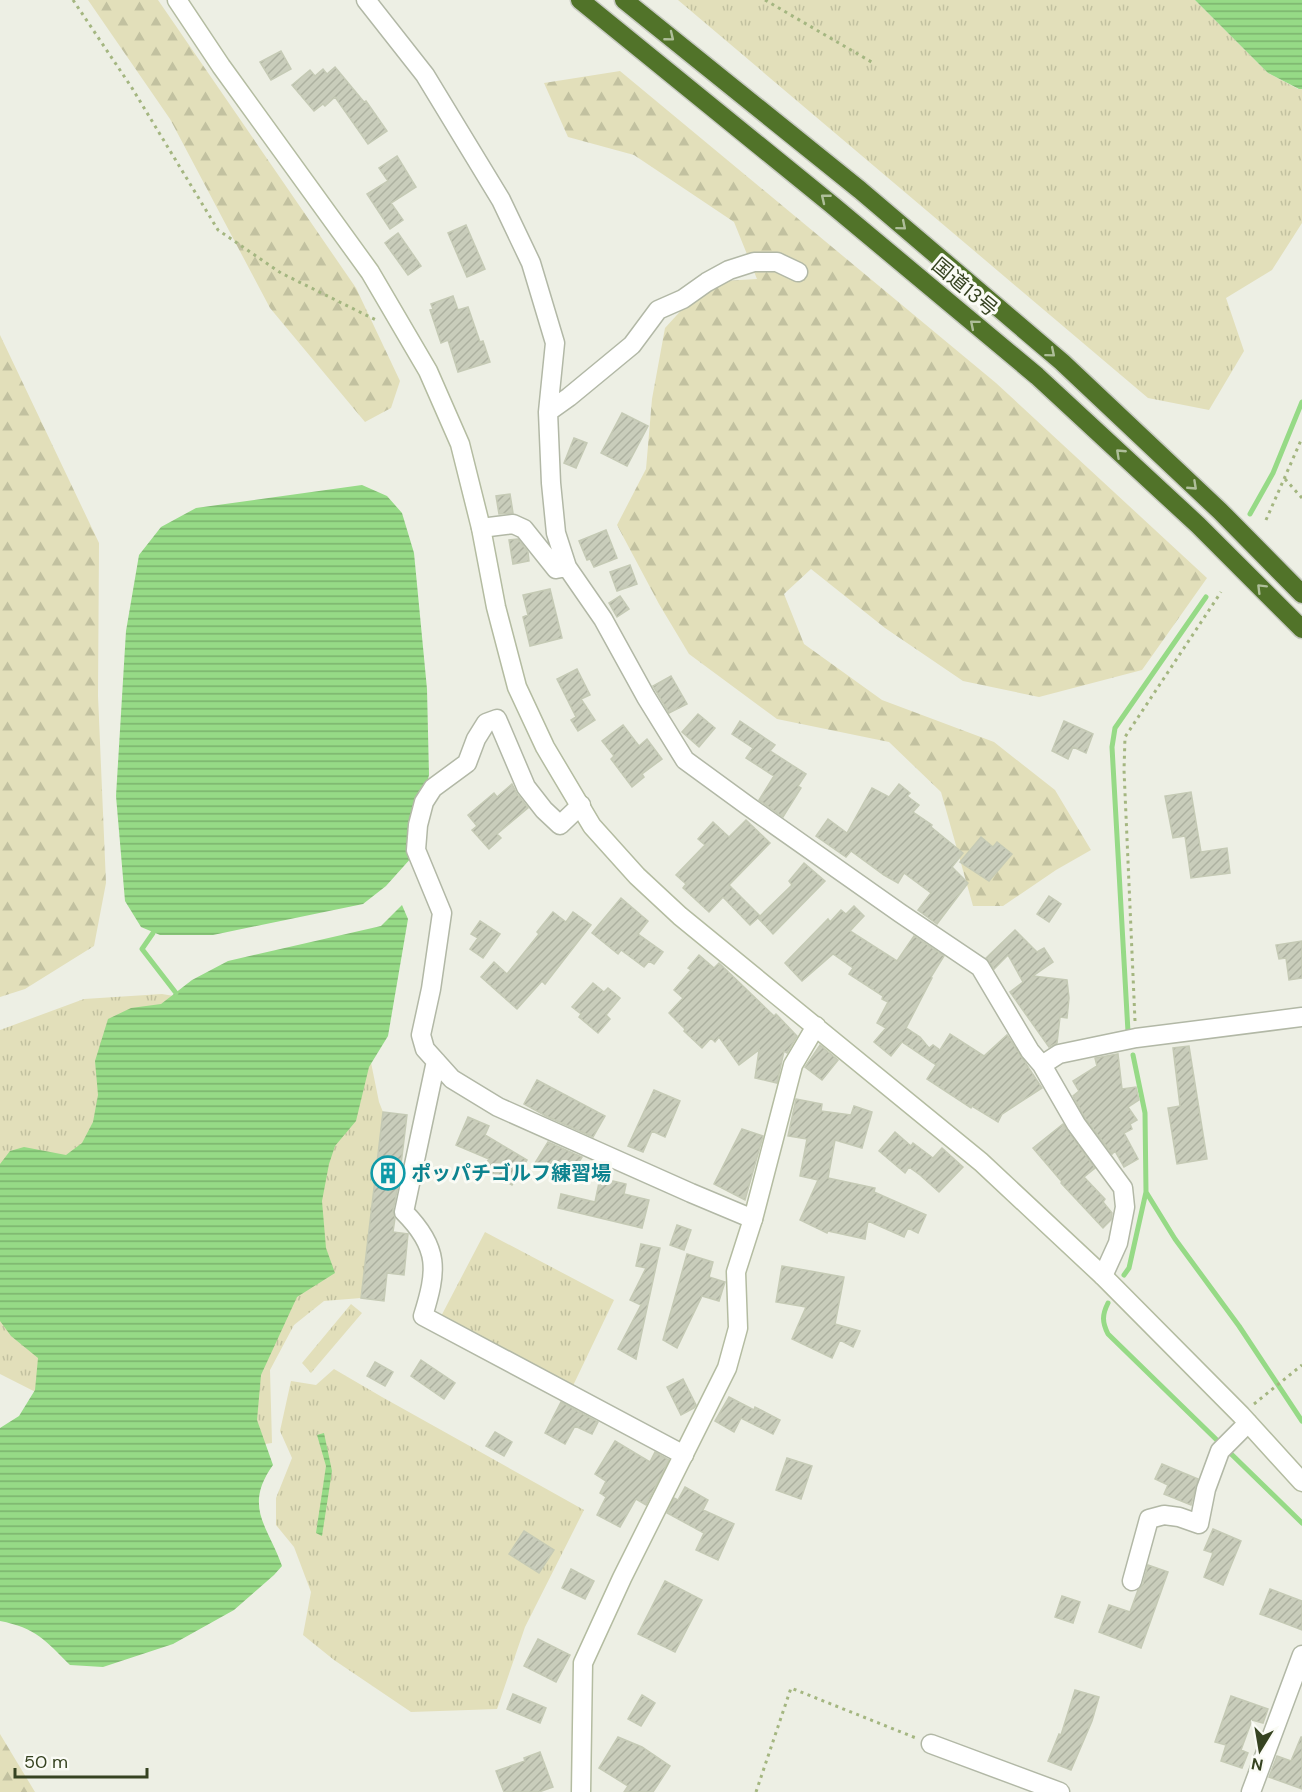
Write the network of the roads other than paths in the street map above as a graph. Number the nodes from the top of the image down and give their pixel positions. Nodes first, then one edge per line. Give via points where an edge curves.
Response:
1 (177, 0) edge
2 (366, 0) edge
3 (580, 0) edge
4 (624, 0) edge
5 (798, 272) dead end
6 (548, 412) junction
7 (481, 528) junction
8 (567, 567) junction
9 (1302, 594) edge
10 (1302, 629) edge
11 (581, 805) junction
12 (1302, 1017) edge
13 (816, 1026) junction
14 (436, 1061) junction
15 (1042, 1065) junction
16 (753, 1219) junction
17 (1104, 1276) junction
18 (1244, 1419) junction
19 (684, 1455) junction
20 (1302, 1482) edge
21 (1132, 1581) dead end
22 (1302, 1656) edge
23 (931, 1744) road end
24 (581, 1792) edge
25 (1060, 1792) edge
26 (1251, 1792) edge

1 - 7 street via 220,66 370,272 428,371 460,444
2 - 6 street via 425,75 501,200 531,263 555,343
10 -> 3 highway, 国道13号 via 1198,525 1037,376
4 -> 9 highway, 国道13号 via 860,190 1062,362
5 - 6 street via 777,262 754,262 707,282 658,310 633,345
6 - 8 street via 556,533
7 - 8 street via 513,524 524,529 556,569
7 - 11 street via 496,608 517,687 545,747
8 - 15 street via 603,619 646,698 686,760 900,914 981,967
11 - 13 street via 592,826 637,876 680,916
11 - 14 street via 560,825 544,810 526,787 497,719 486,723 467,763 433,788 424,802 416,850 442,913 421,1035 425,1049
12 - 15 street via 1136,1038 1059,1054
13 - 16 street via 793,1065
13 - 17 street via 981,1162
14 - 16 street via 452,1079 498,1107
14 - 19 street via 404,1212 415,1222 429,1247 434,1268 423,1316
15 - 17 street via 1076,1124 1123,1188 1125,1207 1118,1243
16 - 19 street via 736,1272 738,1328 727,1368
17 - 18 street
18 - 20 street
18 - 21 street via 1220,1451 1199,1524 1164,1515 1149,1520
19 - 24 street via 583,1664
22 - 26 street
23 - 25 street

